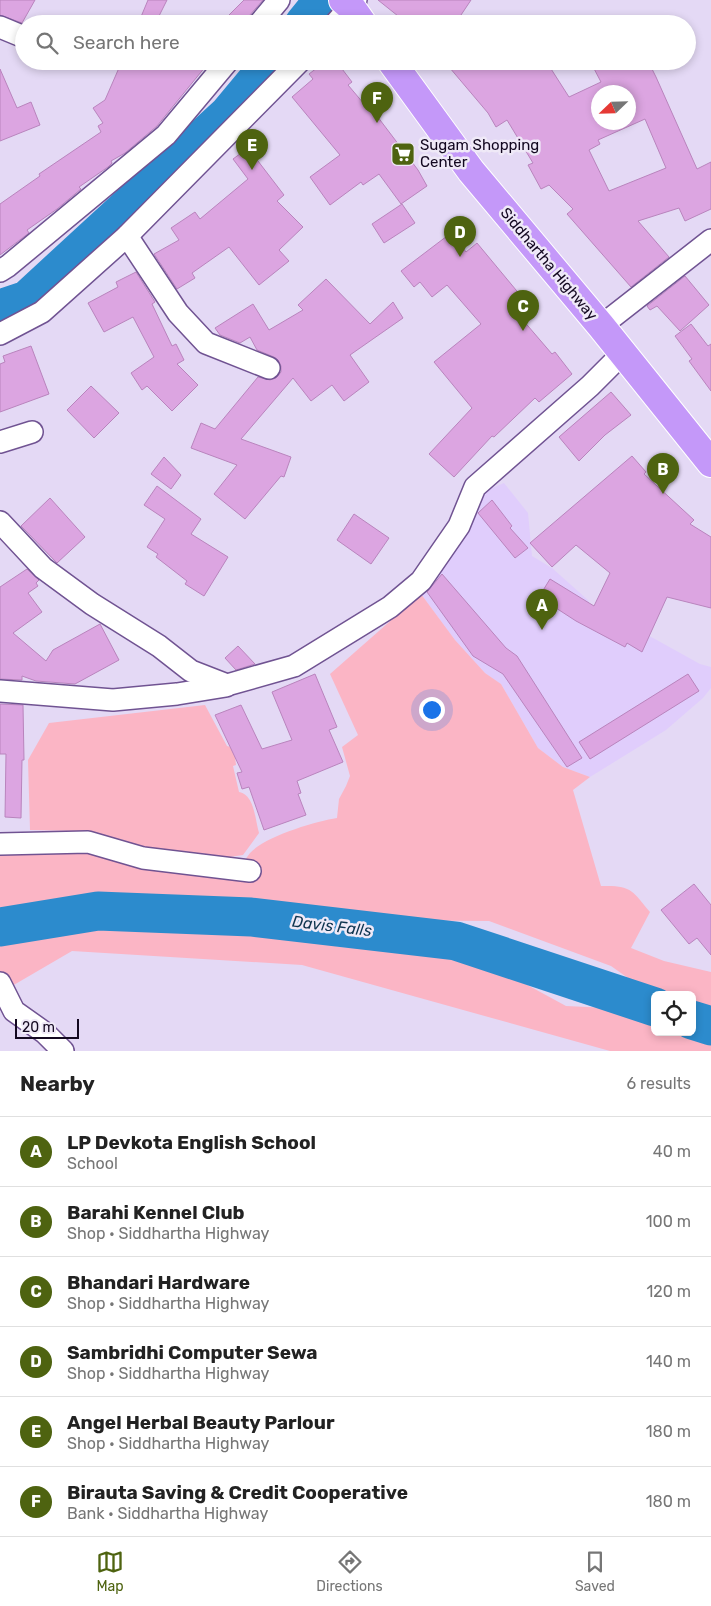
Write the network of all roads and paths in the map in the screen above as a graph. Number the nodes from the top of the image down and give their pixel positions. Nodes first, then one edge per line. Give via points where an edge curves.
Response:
1 (279, 0) edge
2 (266, 15) edge
3 (0, 27) edge
4 (15, 33) edge
5 (220, 70) edge
6 (291, 70) edge
7 (398, 70) edge
8 (127, 236) junction
9 (711, 240) edge
10 (0, 270) edge
11 (601, 326) junction
12 (0, 334) edge
13 (622, 354) junction
14 (269, 368) dead end
15 (32, 432) dead end
16 (0, 442) edge
17 (711, 463) edge
18 (0, 522) edge
19 (227, 686) junction
20 (0, 691) edge
21 (0, 844) edge
22 (250, 871) dead end
23 (4, 991) edge
24 (63, 1051) edge

1 - 2 street
3 - 4 street
5 - 10 street via 166,135
6 - 8 street
7 - 11 highway, Siddhartha Highway via 471,171
8 - 12 street via 42,312
8 - 14 street via 178,313 206,343
9 - 11 street
11 - 13 highway, Siddhartha Highway
13 - 17 highway, Siddhartha Highway
13 - 19 street via 476,487 459,526 421,580 390,607 294,666
15 - 16 street
18 - 19 street via 43,568 92,604 159,646 191,671
19 - 20 street via 113,700
21 - 22 street via 88,842 143,858
23 - 24 street via 14,1011 45,1033

